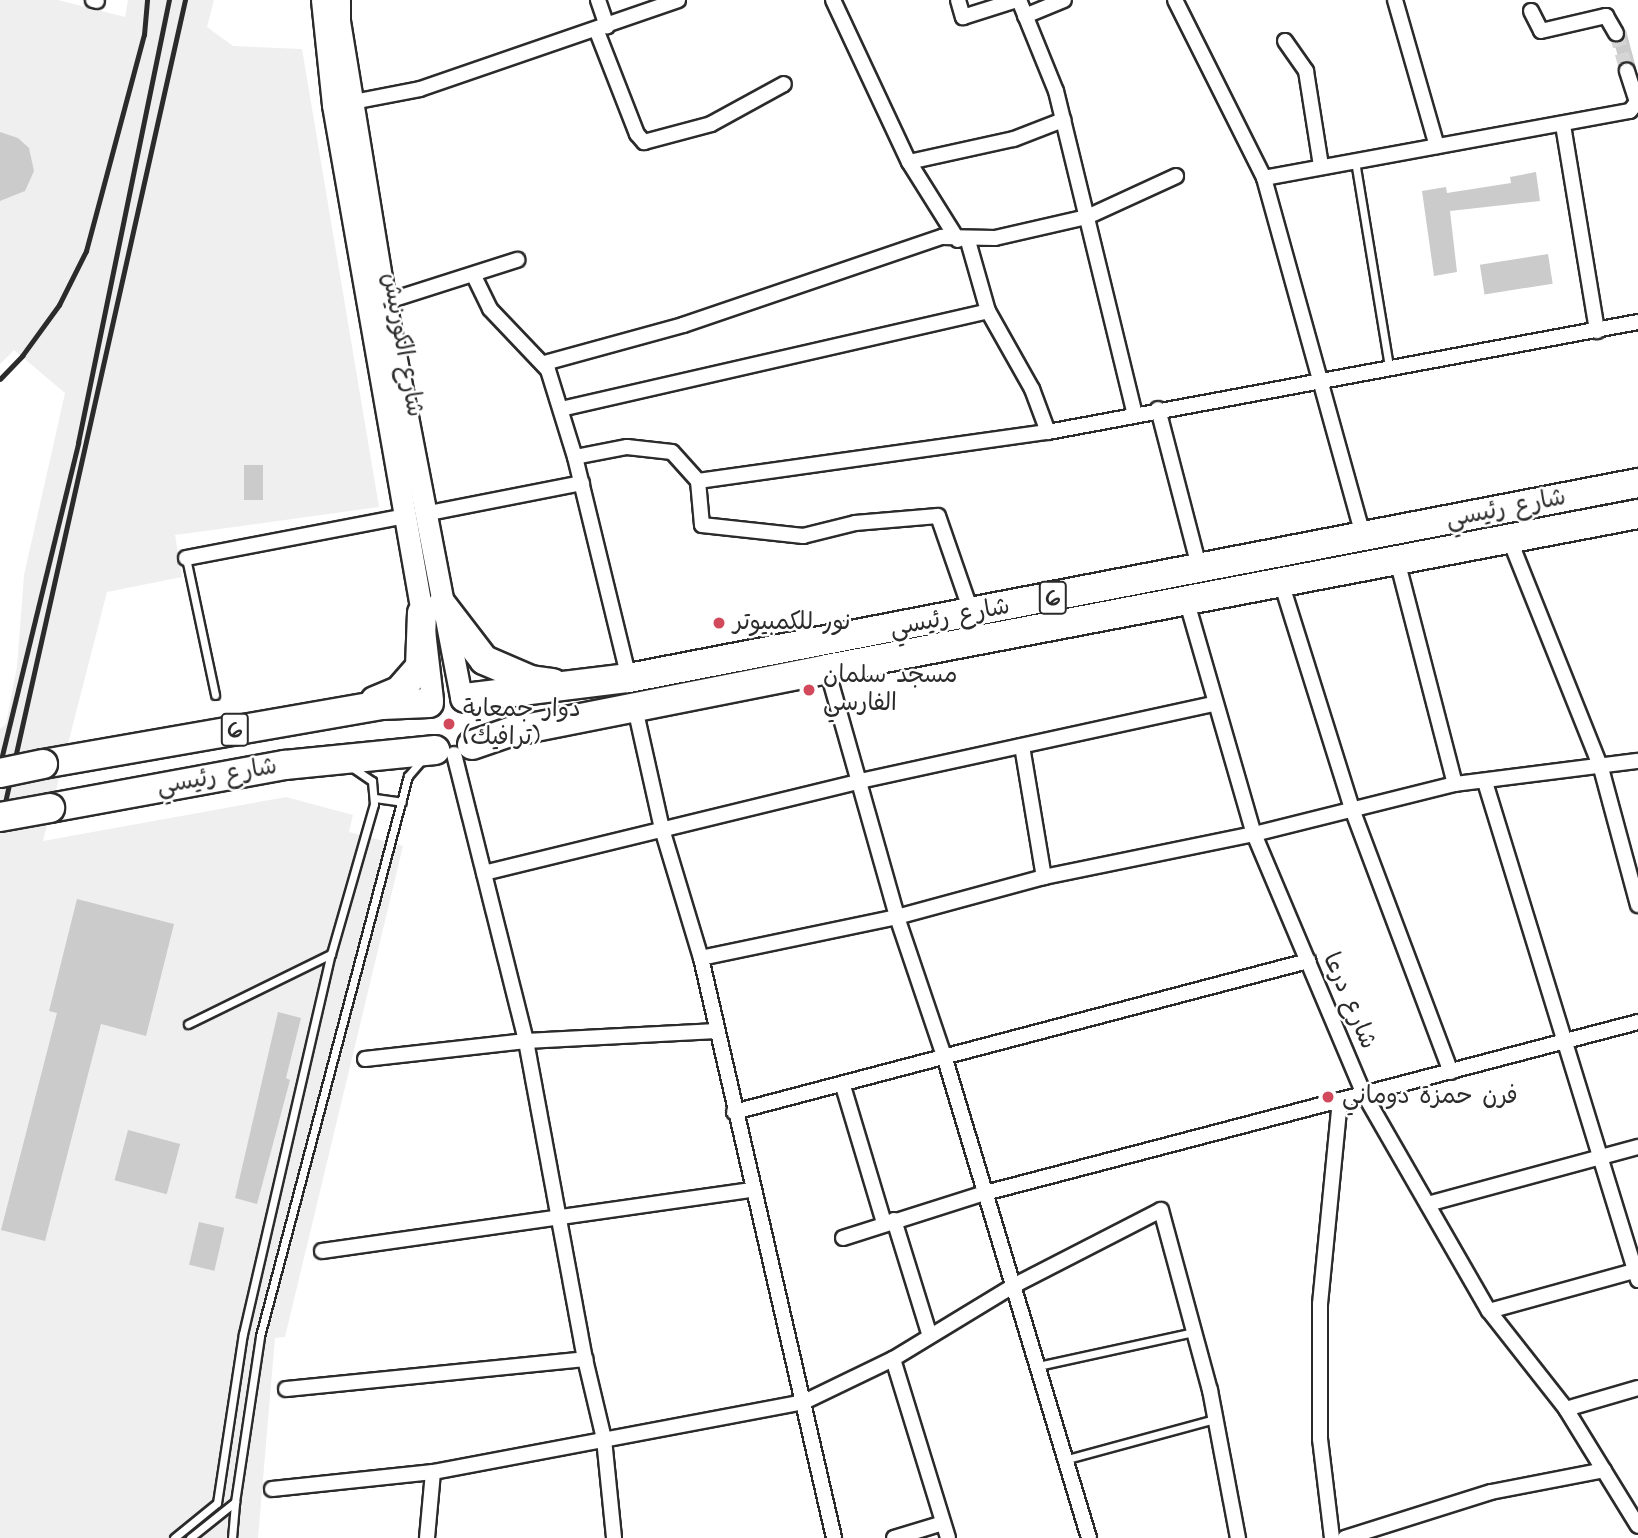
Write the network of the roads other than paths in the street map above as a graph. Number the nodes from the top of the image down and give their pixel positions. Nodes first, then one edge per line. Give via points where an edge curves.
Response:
1 (322, 0) edge
2 (339, 0) edge
3 (598, 0) edge
4 (678, 0) edge
5 (833, 0) edge
6 (958, 0) edge
7 (1018, 0) edge
8 (1064, 0) edge
9 (1175, 0) edge
10 (1395, 0) edge
11 (1531, 11) dead end
12 (1025, 16) junction
13 (601, 27) junction
14 (1616, 33) dead end
15 (1284, 41) dead end
16 (1632, 76) tunnel mouth
17 (784, 84) dead end
18 (353, 102) junction
19 (1063, 120) junction
20 (1563, 125) junction
21 (1437, 146) junction
22 (1355, 160) junction
23 (909, 162) junction
24 (1321, 166) junction
25 (1176, 176) dead end
26 (1264, 178) junction
27 (358, 185) junction
28 (1087, 217) junction
29 (963, 240) junction
30 (517, 260) dead end
31 (474, 276) junction
32 (386, 302) junction
33 (988, 311) junction
34 (1638, 322) edge
35 (1597, 331) junction
36 (545, 363) junction
37 (1389, 366) junction
38 (1320, 380) junction
39 (561, 409) junction
40 (1158, 410) junction
41 (1135, 416) junction
42 (1048, 432) junction
43 (575, 457) junction
44 (698, 481) junction
45 (582, 483) junction
46 (1638, 483) edge
47 (415, 515) junction
48 (1638, 515) edge
49 (1366, 536) junction
50 (1509, 538) junction
51 (186, 558) joint
52 (1386, 562) junction
53 (1200, 570) junction
54 (1281, 582) junction
55 (1186, 599) junction
56 (432, 609) junction
57 (972, 614) junction
58 (827, 669) junction
59 (629, 678) junction
60 (594, 684) junction
61 (215, 695) dead end
62 (463, 697) junction
63 (430, 701) junction
64 (1214, 704) junction
65 (635, 708) junction
66 (332, 713) junction
67 (1022, 746) junction
68 (450, 750) junction
69 (1638, 761) edge
70 (316, 762) junction
71 (1601, 768) junction
72 (0, 773) edge
73 (860, 781) junction
74 (1485, 782) junction
75 (1455, 783) junction
76 (375, 798) junction
77 (401, 802) junction
78 (1352, 809) junction
79 (0, 817) edge
80 (662, 829) junction
81 (1254, 834) junction
82 (484, 873) junction
83 (1044, 877) junction
84 (1638, 905) edge
85 (897, 917) junction
86 (331, 954) junction
87 (701, 958) junction
88 (1308, 961) junction
89 (1638, 1022) edge
90 (188, 1024) dead end
91 (717, 1031) junction
92 (526, 1041) junction
93 (1564, 1042) junction
94 (365, 1059) dead end
95 (945, 1059) junction
96 (1451, 1072) junction
97 (843, 1086) junction
98 (1364, 1094) junction
99 (1340, 1100) junction
100 (734, 1112) junction
101 (1638, 1147) edge
102 (1600, 1157) junction
103 (752, 1190) junction
104 (985, 1194) junction
105 (1428, 1204) junction
106 (562, 1217) junction
107 (889, 1222) junction
108 (843, 1238) dead end
109 (322, 1251) dead end
110 (1637, 1273) edge
111 (1013, 1286) junction
112 (1489, 1311) junction
113 (1194, 1332) junction
114 (930, 1336) junction
115 (585, 1359) junction
116 (893, 1359) junction
117 (1035, 1367) junction
118 (1638, 1388) edge
119 (286, 1389) dead end
120 (804, 1402) junction
121 (1566, 1409) junction
122 (1216, 1419) junction
123 (604, 1439) junction
124 (1064, 1460) junction
125 (1604, 1470) junction
126 (433, 1472) junction
127 (272, 1489) dead end
128 (235, 1502) junction
129 (943, 1522) junction
130 (1638, 1526) edge
131 (174, 1538) edge
132 (190, 1538) edge
133 (232, 1538) edge
134 (427, 1538) edge
135 (614, 1538) edge
136 (834, 1538) edge
137 (894, 1538) edge
138 (948, 1538) edge
139 (1089, 1538) edge
140 (1238, 1538) edge
141 (1332, 1538) edge
142 (1345, 1538) edge

1 - 27 street, شارع الكورنيش via 325,56
2 - 18 street, شارع الكورنيش
3 - 13 street
4 - 13 street
5 - 23 street
6 - 7 street via 963,17
7 - 12 street
8 - 12 street
9 - 26 street
10 - 21 street
11 - 14 street via 1541,31 1606,16
12 - 19 street
13 - 17 street via 637,134 644,142 711,124
13 - 18 street via 420,89
15 - 24 street via 1306,71
16 - 20 street via 1637,102 1633,110
18 - 27 street, شارع الكورنيش
19 - 23 street via 1014,139
19 - 28 street
20 - 21 street
20 - 35 street
21 - 22 street
22 - 24 street
22 - 37 lane
23 - 29 street
24 - 26 street
25 - 28 street
26 - 38 street
27 - 32 street, شارع الكورنيش
27 - 47 street, شارع الكورنيش
28 - 29 street
28 - 41 street
29 - 33 street
29 - 36 street via 942,237 683,326
30 - 31 street
31 - 32 street
31 - 36 street via 490,309
32 - 47 street, شارع الكورنيش
33 - 39 street
33 - 42 street via 1032,389
34 - 35 street
35 - 37 street
36 - 39 street
37 - 38 street
38 - 40 street
38 - 49 street
39 - 43 street
40 - 41 street
40 - 53 street
41 - 42 street
42 - 44 street
43 - 44 street via 627,447 672,452
43 - 45 street
44 - 57 street via 702,525 803,536 855,523 938,516
45 - 47 street
45 - 59 street
46 - 49 highway, شارع رئيسي / 6
47 - 51 street
47 - 56 street, شارع الكورنيش
48 - 50 highway, شارع رئيسي / 6
49 - 52 highway
49 - 53 highway, شارع رئيسي / 6
50 - 52 highway, شارع رئيسي / 6
50 - 71 street
51 - 61 lane
52 - 54 highway, شارع رئيسي / 6
52 - 75 street
53 - 57 highway, شارع رئيسي / 6
54 - 55 highway, شارع رئيسي / 6
54 - 78 street
55 - 58 highway, شارع رئيسي / 6
55 - 64 street, شارع درعا
56 - 60 highway via 497,667 531,680
56 - 62 street, شارع الكورنيش
56 - 63 street, شارع الكورنيش
56 - 66 highway via 422,660 408,684 385,698
57 - 59 highway, شارع رئيسي / 6
58 - 65 highway, شارع رئيسي / 6
58 - 73 street
59 - 60 highway, شارع رئيسي / 6
60 - 62 highway, شارع رئيسي / 6
62 - 63 highway via 446,694
62 - 68 highway via 476,708 480,722
63 - 66 highway, شارع رئيسي / 6
63 - 68 highway via 420,725 424,740
64 - 67 street
64 - 81 street, شارع درعا
65 - 68 highway, شارع رئيسي / 6 via 510,732
65 - 80 street
66 - 72 highway, شارع رئيسي / 6, bridge
67 - 73 street
67 - 83 street
68 - 70 highway, شارع رئيسي / 6
68 - 77 lane via 411,769
68 - 82 street
69 - 71 street
70 - 76 lane via 366,775
70 - 79 highway, شارع رئيسي / 6, bridge
71 - 74 street
71 - 84 street
73 - 80 street
73 - 85 street
74 - 75 street
74 - 93 street
75 - 78 street
76 - 77 lane
76 - 86 lane
77 - 128 lane via 260,1336
78 - 81 street
78 - 96 street
80 - 82 street
80 - 87 street
81 - 83 street
81 - 88 street, شارع درعا
82 - 92 street
83 - 85 street
85 - 87 street
85 - 95 street
86 - 90 lane
86 - 131 lane via 243,1334 218,1503
87 - 91 street
88 - 95 street
88 - 98 street, شارع درعا
89 - 93 street
91 - 92 street
91 - 100 street
92 - 94 street
92 - 106 street
93 - 96 street
93 - 102 street
95 - 97 street
95 - 104 street
96 - 98 street
97 - 100 street
97 - 107 street
98 - 99 street
98 - 105 street, شارع درعا
99 - 104 street
99 - 141 street via 1320,1304 1320,1440
100 - 103 street
101 - 102 street
102 - 105 street
102 - 110 street
103 - 106 street
103 - 120 street
104 - 107 street
104 - 111 street
105 - 112 street, شارع درعا
106 - 109 street
106 - 115 street
107 - 108 street
107 - 114 street
110 - 112 street
111 - 113 street via 1161,1210
111 - 114 street
111 - 117 street
112 - 121 street, شارع درعا
113 - 117 lane
113 - 122 street
114 - 116 street
115 - 119 street
115 - 123 street
116 - 120 street
116 - 129 street
117 - 124 street
118 - 121 street
120 - 123 street
120 - 136 street
121 - 125 street, شارع درعا
122 - 124 lane
122 - 140 street
123 - 126 street
123 - 135 street
124 - 139 street
125 - 130 street, شارع درعا
125 - 142 street via 1492,1492
126 - 127 street
126 - 134 street
128 - 132 lane
128 - 133 lane
129 - 137 street
129 - 138 street

